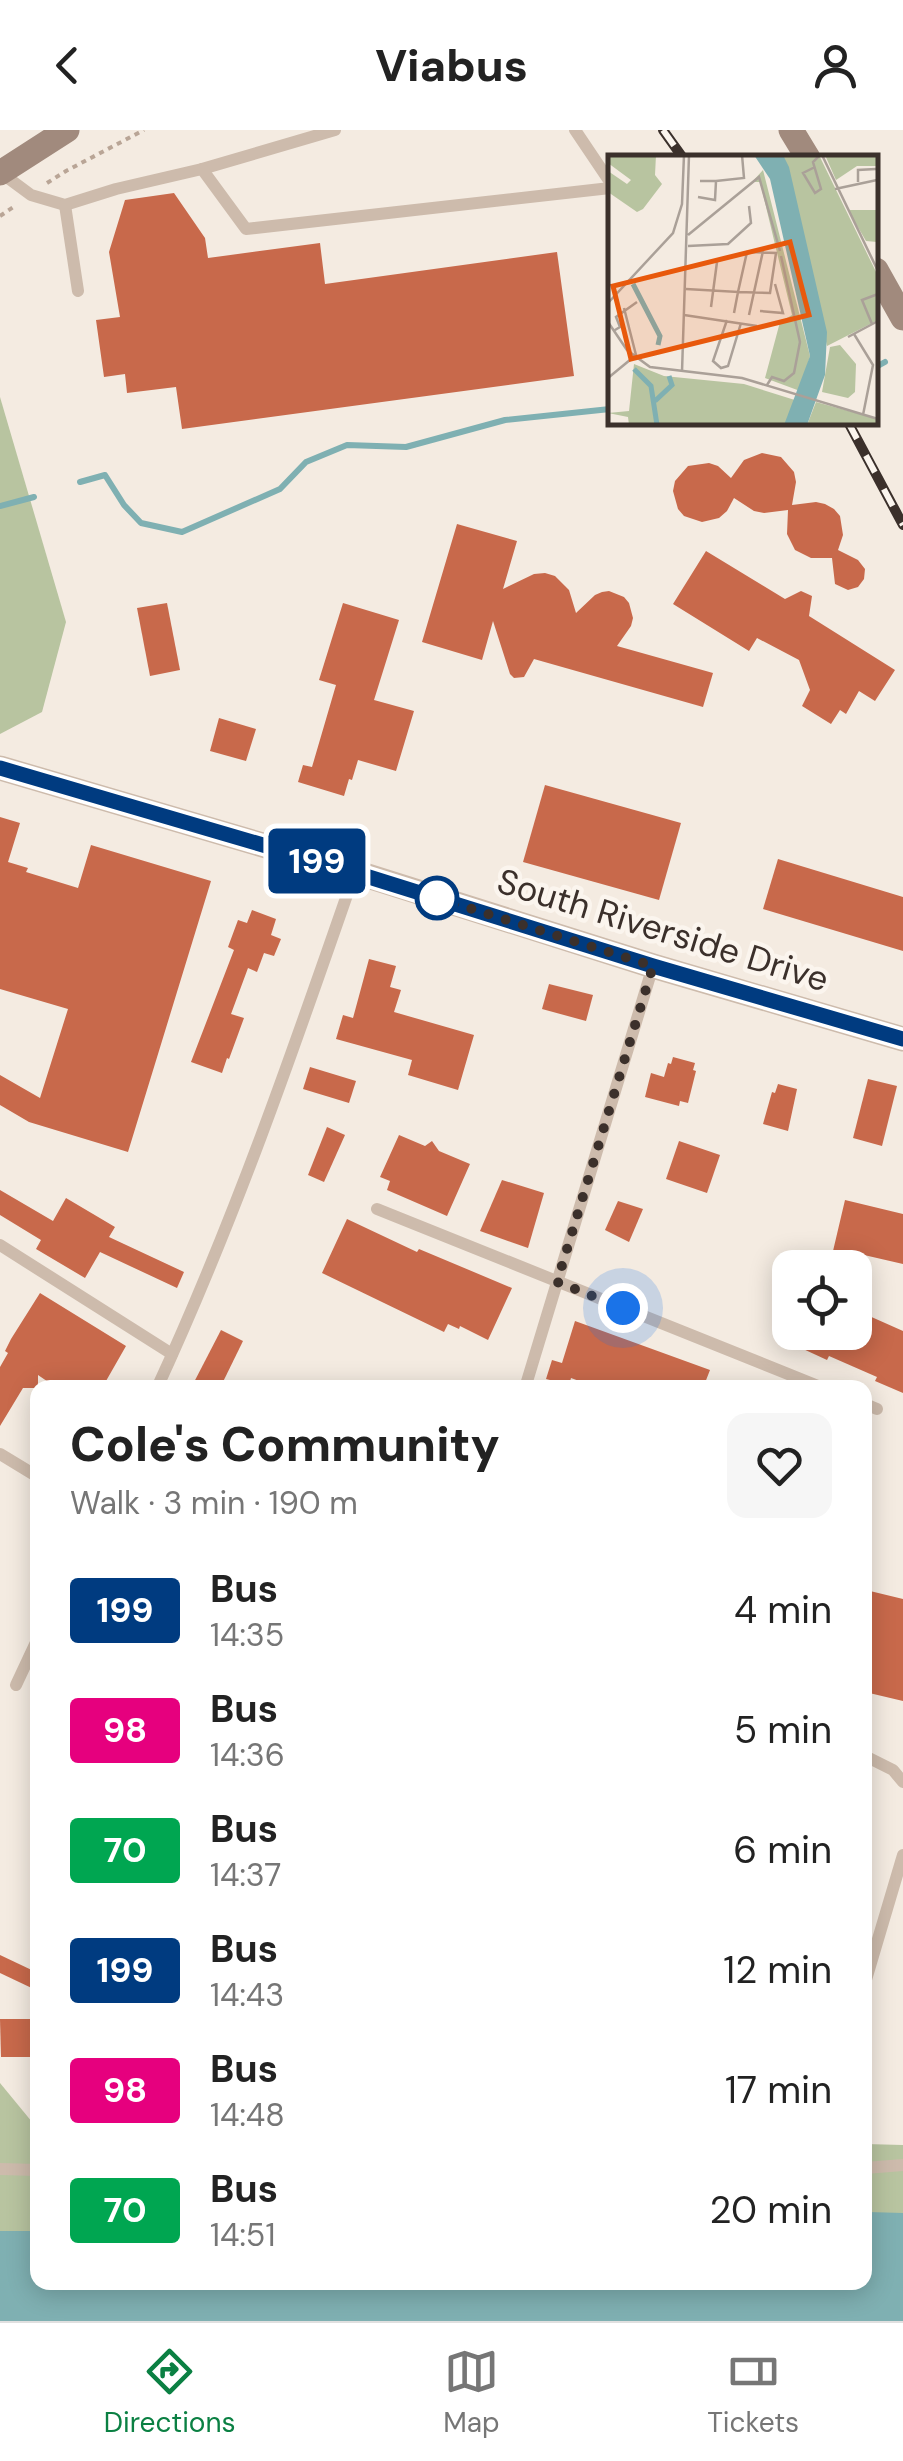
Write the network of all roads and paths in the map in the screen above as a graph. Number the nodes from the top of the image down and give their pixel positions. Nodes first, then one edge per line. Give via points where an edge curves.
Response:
1 (66, 130) edge
2 (144, 130) edge
3 (334, 130) edge
4 (574, 130) edge
5 (790, 130) edge
6 (806, 155) edge
7 (202, 169) junction
8 (0, 172) edge
9 (608, 182) edge
10 (608, 185) edge
11 (31, 194) junction
12 (65, 205) junction
13 (0, 216) edge
14 (878, 274) edge
15 (78, 291) dead end
16 (903, 318) edge
17 (0, 768) edge
18 (355, 872) junction
19 (653, 966) junction
20 (903, 1039) edge
21 (377, 1209) dead end
22 (0, 1245) edge
23 (557, 1282) junction
24 (172, 1354) junction
25 (161, 1380) edge
26 (526, 1380) edge
27 (803, 1380) edge
28 (0, 1454) edge
29 (30, 1473) edge
30 (30, 1655) edge
31 (16, 1685) dead end
32 (872, 1760) edge
33 (903, 1782) edge
34 (903, 1855) edge
35 (872, 1959) edge
36 (903, 2165) edge
37 (872, 2167) edge
38 (0, 2170) edge
39 (30, 2170) edge

1 - 8 main road
2 - 11 path
3 - 7 lane
4 - 9 lane
5 - 6 main road
7 - 10 lane via 246,230
7 - 12 lane
8 - 11 lane
11 - 12 lane
11 - 13 path
12 - 15 lane
14 - 16 main road
17 - 18 street, South Riverside Drive
18 - 19 street, South Riverside Drive
18 - 24 lane via 244,1186
19 - 20 street, South Riverside Drive
19 - 23 lane
21 - 23 lane
22 - 24 lane
23 - 26 lane
23 - 27 lane
24 - 25 lane
28 - 29 lane
30 - 31 lane
32 - 33 lane
34 - 35 lane
36 - 37 lane
38 - 39 lane

